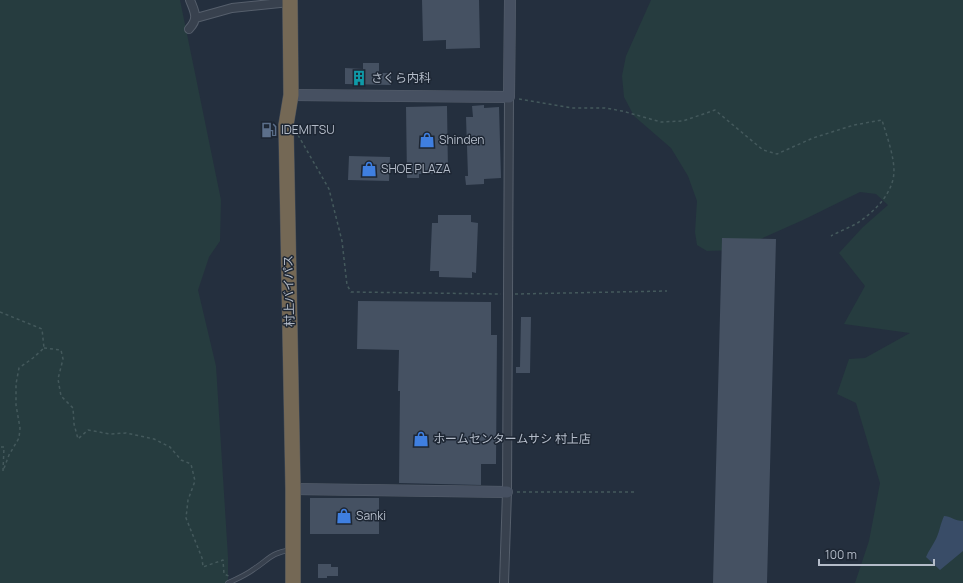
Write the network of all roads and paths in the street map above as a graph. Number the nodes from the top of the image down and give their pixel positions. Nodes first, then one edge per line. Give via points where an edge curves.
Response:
1 (190, 0) edge
2 (510, 0) edge
3 (290, 1) edge
4 (196, 18) junction
5 (189, 29) dead end
6 (291, 95) junction
7 (509, 97) junction
8 (286, 125) junction
9 (831, 236) dead end
10 (667, 291) dead end
11 (508, 294) junction
12 (0, 312) edge
13 (44, 348) junction
14 (0, 447) edge
15 (293, 489) junction
16 (507, 492) junction
17 (636, 492) dead end
18 (293, 550) junction
19 (236, 580) junction
20 (228, 583) edge
21 (292, 583) edge
22 (504, 583) edge

1 - 4 street
2 - 7 street
3 - 4 street via 232,8
3 - 6 highway, 村上バイパス
4 - 5 street
6 - 7 street
6 - 8 highway, 村上バイパス
7 - 9 path via 572,108 605,108 661,122 683,121 715,110 763,150 777,154 827,133 882,120 890,144 894,171 892,184 887,195 872,211 859,222
7 - 11 street
8 - 11 path via 294,129 329,189 342,241 347,285 351,292
8 - 15 highway, 村上バイパス
10 - 11 path
11 - 16 street
12 - 13 path via 42,329
13 - 14 path via 19,368 16,398 19,438 2,471 4,447
13 - 19 path via 62,350 63,359 58,379 61,396 73,408 78,439 88,430 110,434 126,433 154,439 170,446 181,460 191,464 195,480 188,500 186,518 202,558 203,567 224,560 224,574
15 - 16 street
15 - 18 highway, 村上バイパス
16 - 17 path
16 - 22 street
18 - 19 lane via 280,551
18 - 21 highway, 村上バイパス
19 - 20 lane

